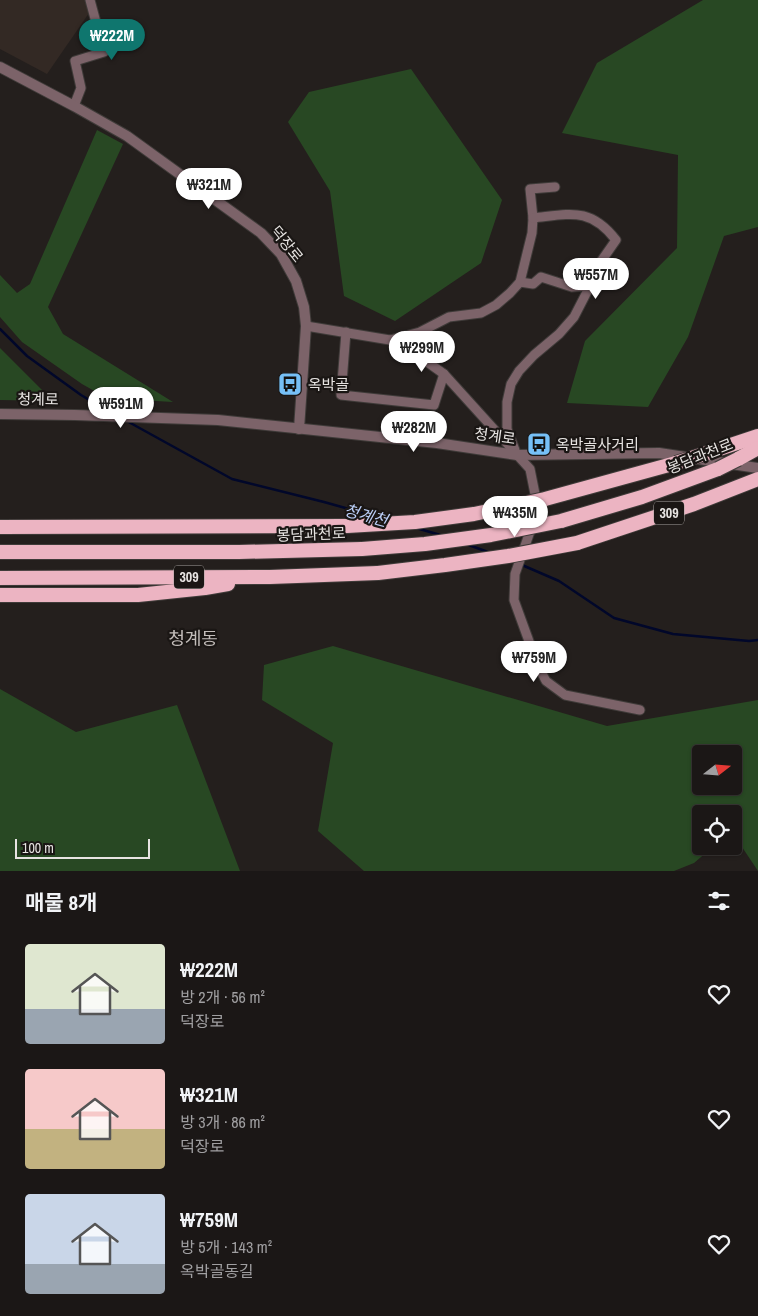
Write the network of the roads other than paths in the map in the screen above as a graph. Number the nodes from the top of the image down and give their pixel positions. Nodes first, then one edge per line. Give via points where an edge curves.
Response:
1 (90, 0) edge
2 (0, 67) edge
3 (74, 106) junction
4 (556, 187) dead end
5 (534, 218) junction
6 (520, 282) junction
7 (590, 286) junction
8 (306, 326) junction
9 (346, 332) junction
10 (390, 340) junction
11 (444, 374) junction
12 (0, 414) edge
13 (299, 429) junction
14 (758, 436) edge
15 (758, 448) edge
16 (517, 455) junction
17 (758, 468) edge
18 (758, 478) edge
19 (542, 504) junction
20 (0, 528) edge
21 (0, 552) edge
22 (270, 577) junction
23 (0, 578) edge
24 (0, 595) edge
25 (640, 710) dead end

1 - 3 street via 104,52 75,61 81,88
2 - 3 street, 덕장로
3 - 8 street, 덕장로 via 127,136 261,233 281,254 296,281
4 - 5 street via 530,188
5 - 6 street
5 - 7 street via 570,214 584,216 596,220 608,230 616,240
6 - 7 street via 533,284 541,277 572,287
6 - 10 street via 496,305 481,313 449,317 420,332
7 - 16 street via 574,317 534,355 511,384 507,429
8 - 9 street
8 - 13 street, 덕장로
9 - 10 street
9 - 11 street via 341,395 434,405
10 - 11 street
11 - 16 street
12 - 13 street, 청계로 via 218,420
13 - 16 street, 청계로
14 - 19 highway, 봉담과천로, bridge
15 - 21 highway, 봉담과천로 / 309, bridge via 718,469 642,496 491,536 362,549
16 - 17 street, 청계로 via 659,453
16 - 19 street via 530,469
18 - 22 highway, 309, bridge via 694,504 577,543 490,559 378,573
19 - 20 highway, 봉담과천로, bridge via 415,522 347,526
19 - 25 street, bridge via 515,574 514,600 538,666 546,681 565,696
22 - 23 highway, 309
22 - 24 highway via 138,595

